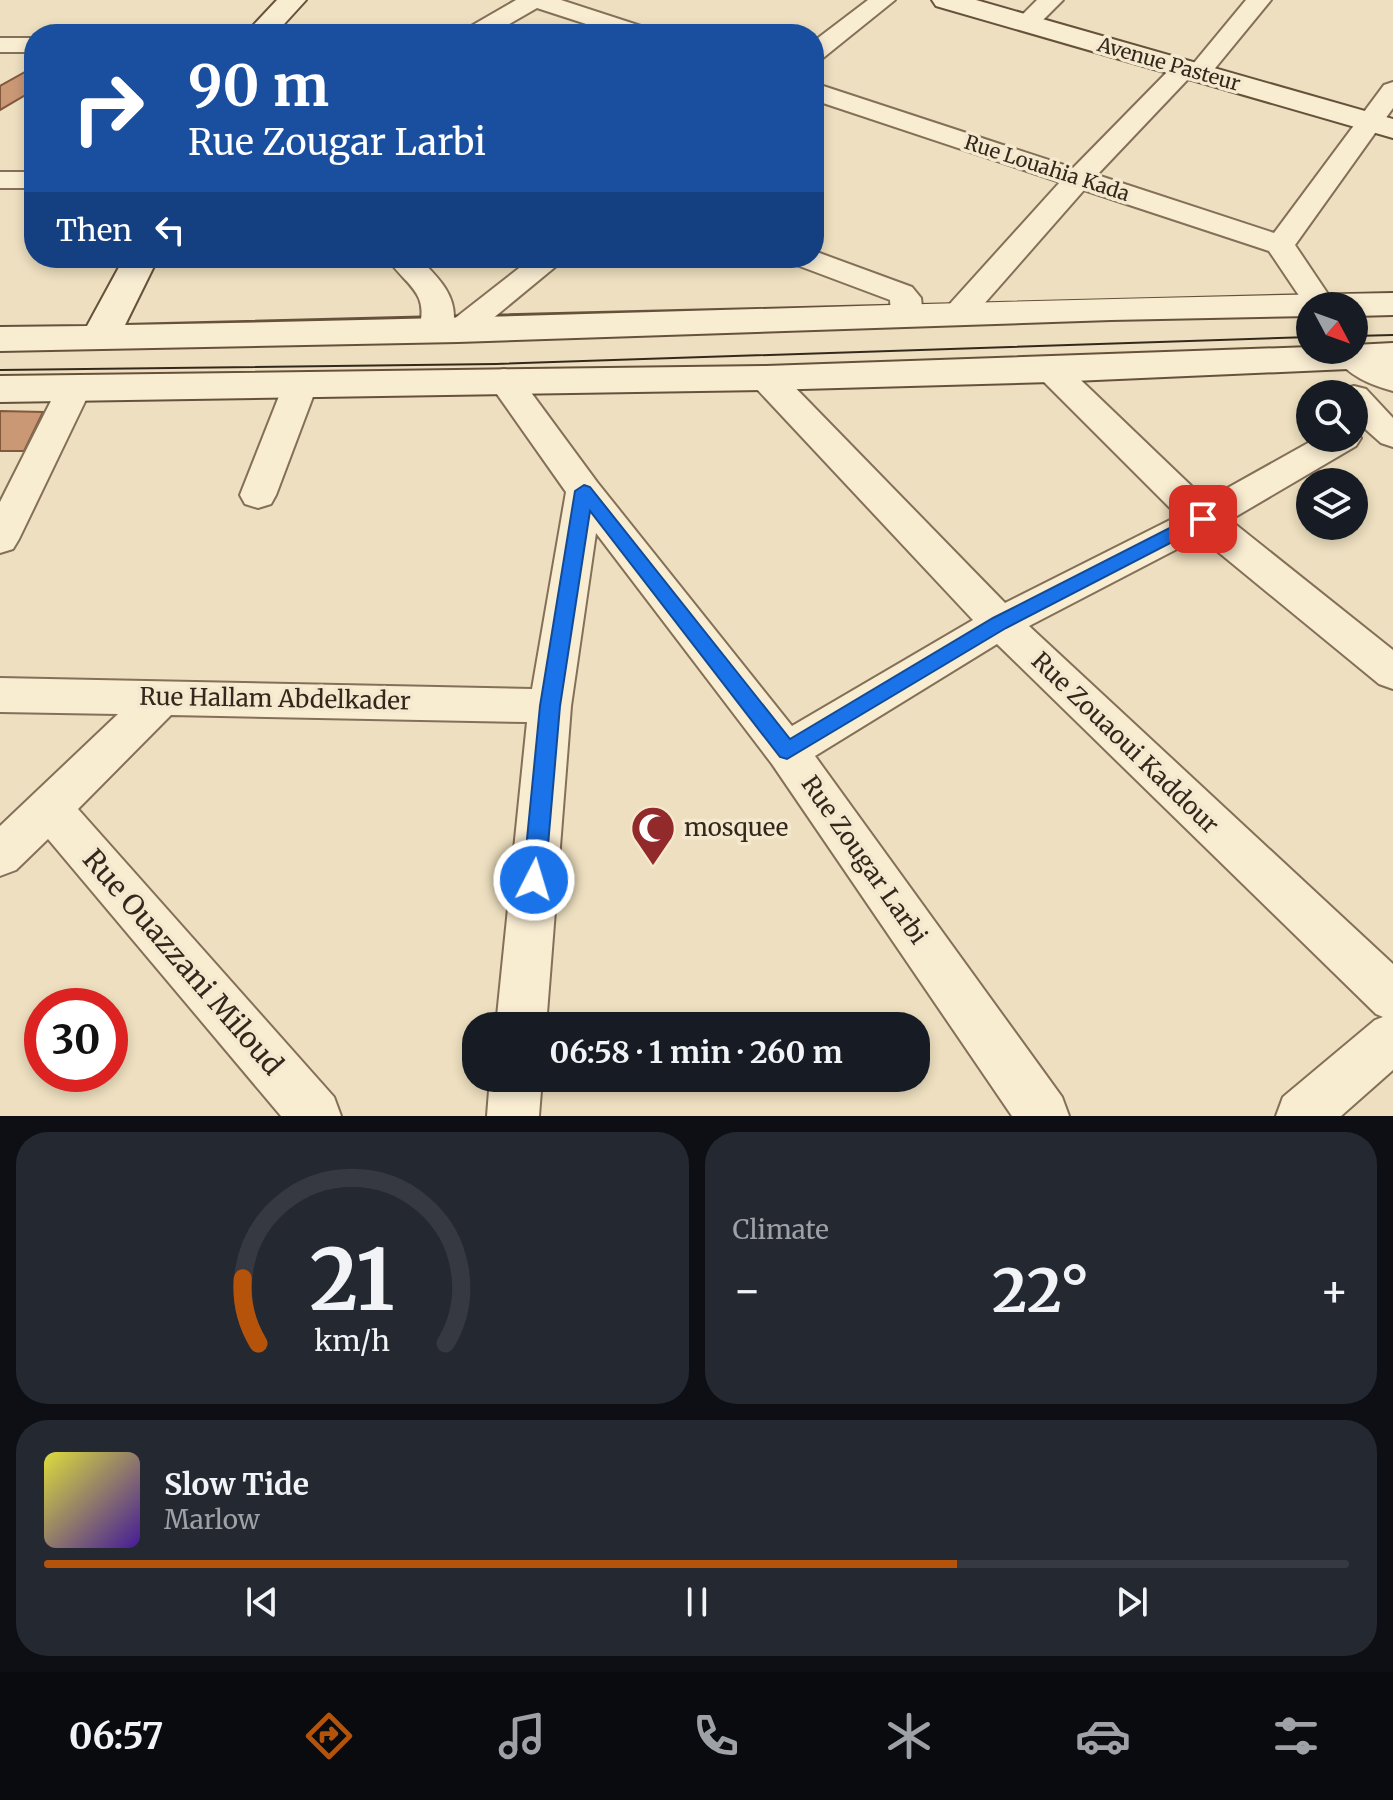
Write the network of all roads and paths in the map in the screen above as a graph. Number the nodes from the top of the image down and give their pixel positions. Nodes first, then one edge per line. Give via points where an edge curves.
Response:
1 (292, 0) edge
2 (535, 0) edge
3 (883, 0) edge
4 (946, 0) edge
5 (1051, 0) edge
6 (1259, 0) edge
7 (1026, 23) junction
8 (269, 24) edge
9 (493, 24) edge
10 (610, 24) edge
11 (0, 45) edge
12 (24, 45) edge
13 (824, 45) edge
14 (1191, 71) junction
15 (1393, 90) edge
16 (824, 94) edge
17 (1382, 126) edge
18 (1079, 178) junction
19 (0, 180) edge
20 (24, 180) edge
21 (1280, 245) junction
22 (824, 265) edge
23 (136, 268) edge
24 (411, 268) edge
25 (537, 268) edge
26 (1312, 292) edge
27 (1368, 304) edge
28 (1393, 304) edge
29 (1296, 306) edge
30 (958, 314) junction
31 (907, 316) junction
32 (446, 331) junction
33 (100, 337) junction
34 (0, 339) edge
35 (1393, 355) edge
36 (1051, 370) junction
37 (766, 378) junction
38 (504, 380) junction
39 (1362, 380) edge
40 (1393, 380) edge
41 (300, 386) junction
42 (75, 387) junction
43 (1368, 387) edge
44 (0, 389) edge
45 (1296, 397) edge
46 (1296, 449) edge
47 (584, 491) junction
48 (258, 495) dead end
49 (1203, 519) junction
50 (0, 539) edge
51 (1000, 623) junction
52 (1393, 673) edge
53 (0, 695) edge
54 (164, 696) junction
55 (550, 706) junction
56 (787, 751) junction
57 (50, 809) junction
58 (0, 856) edge
59 (1393, 997) edge
60 (522, 1012) edge
61 (1393, 1037) edge
62 (515, 1092) edge
63 (315, 1116) edge
64 (513, 1116) edge
65 (1043, 1116) edge
66 (1302, 1116) edge

1 - 8 street
2 - 9 street
2 - 10 street
3 - 13 street
4 - 7 street, Avenue Pasteur
5 - 7 street
6 - 14 street
7 - 14 street, Avenue Pasteur
11 - 12 street
14 - 17 street, Avenue Pasteur
14 - 18 street
15 - 17 street
16 - 18 street, Rue Louahia Kada
17 - 21 street
18 - 21 street, Rue Louahia Kada
18 - 30 street
19 - 20 street
21 - 26 street
22 - 31 street via 901,294
23 - 33 street
24 - 32 street via 439,301
25 - 32 street
27 - 28 street
29 - 30 street
30 - 31 street
31 - 32 street
32 - 33 street
33 - 34 street
35 - 43 street
36 - 37 street
36 - 45 street
36 - 49 street
37 - 38 street
37 - 51 street, Rue Zouaoui Kaddour
38 - 41 street
38 - 47 street, Rue Zougar Larbi
39 - 40 street via 1365,368
41 - 42 street
41 - 48 street
42 - 44 street
42 - 50 street
46 - 49 street
47 - 55 street
47 - 56 street, Rue Zougar Larbi
49 - 51 street
49 - 52 street
51 - 56 street
51 - 59 street, Rue Zouaoui Kaddour
53 - 54 street, Rue Hallam Abdelkader
54 - 55 street, Rue Hallam Abdelkader
54 - 57 street
55 - 60 street
56 - 65 street, Rue Zougar Larbi
57 - 58 street
57 - 63 street, Rue Ouazzani Miloud
61 - 66 street
62 - 64 street

